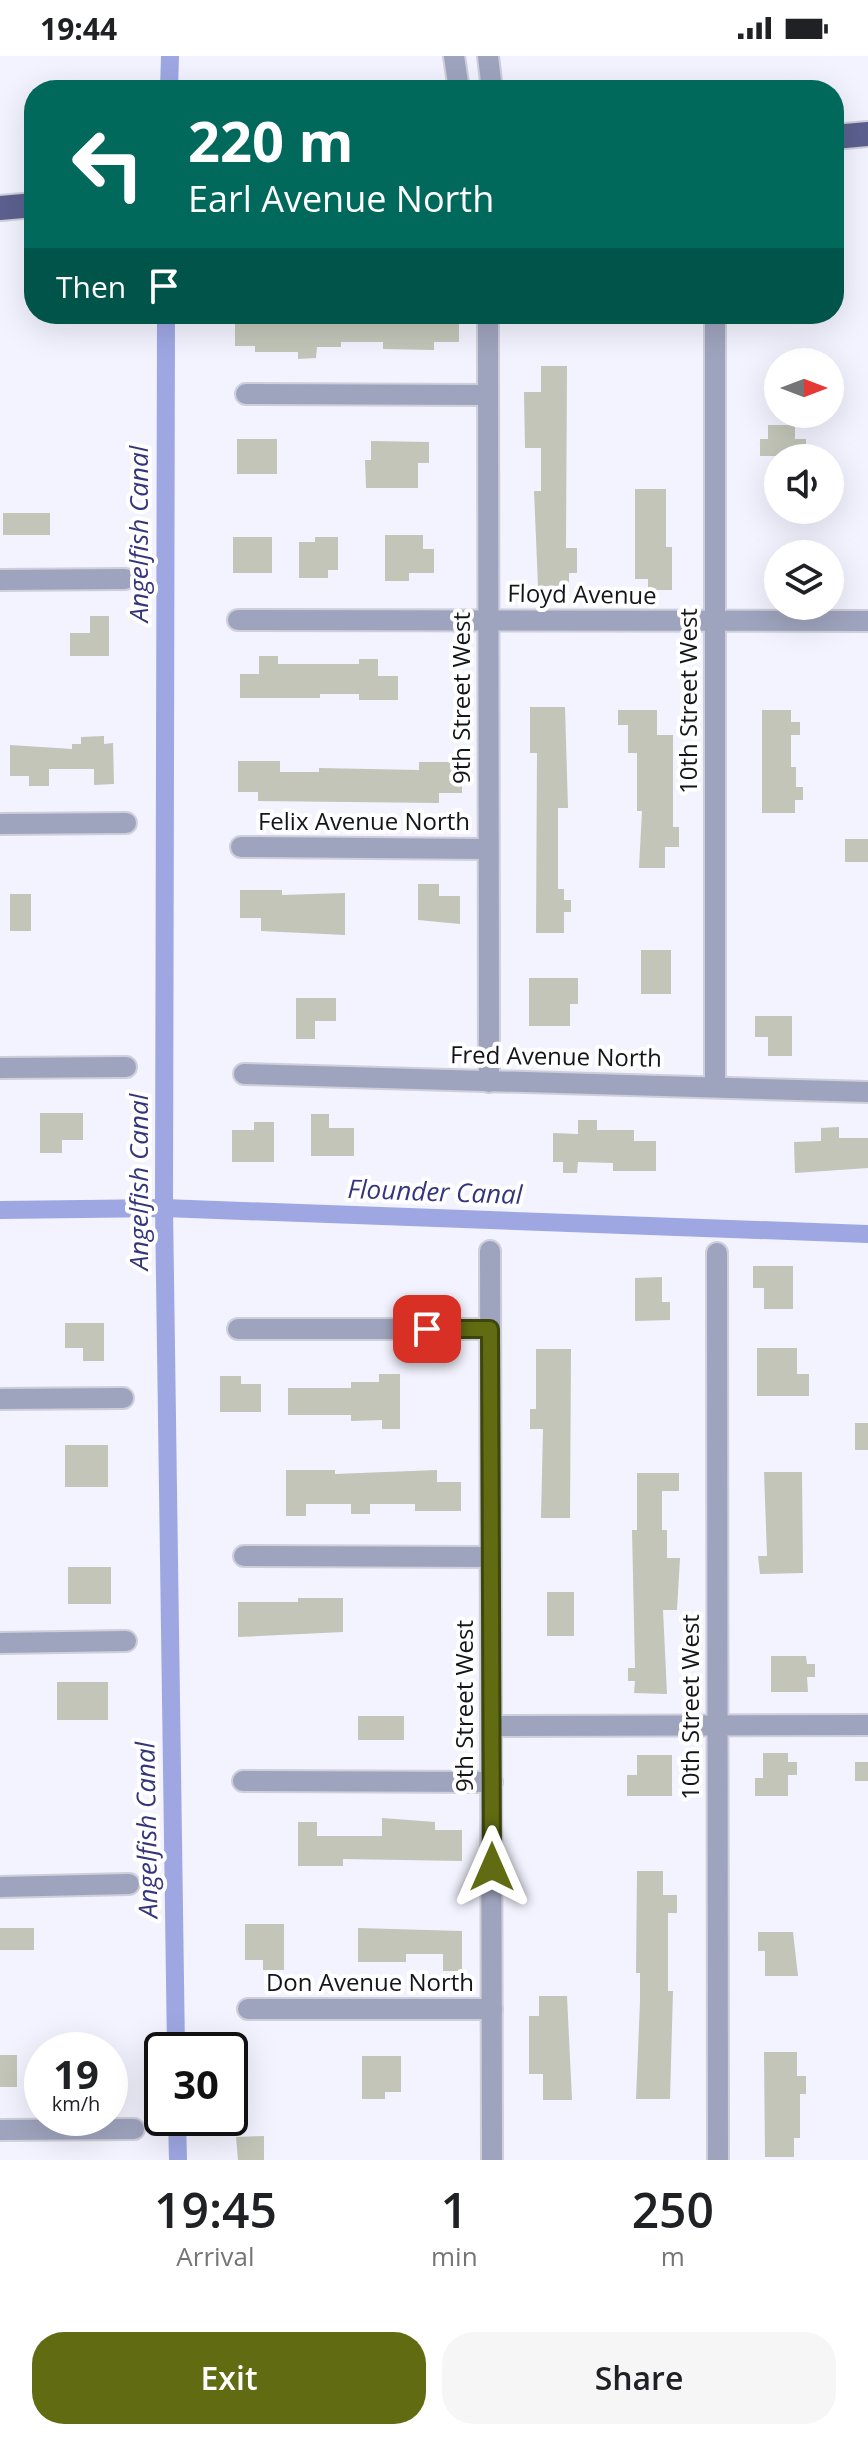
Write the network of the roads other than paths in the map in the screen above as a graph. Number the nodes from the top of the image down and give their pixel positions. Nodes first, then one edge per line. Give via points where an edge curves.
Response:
1 (454, 56) edge
2 (488, 56) edge
3 (458, 80) edge
4 (491, 80) edge
5 (868, 134) edge
6 (844, 136) edge
7 (24, 206) edge
8 (0, 208) edge
9 (488, 324) edge
10 (715, 324) edge
11 (246, 394) dead end
12 (488, 395) junction
13 (125, 579) dead end
14 (0, 580) edge
15 (238, 620) dead end
16 (488, 620) junction
17 (868, 621) edge
18 (714, 622) junction
19 (126, 823) dead end
20 (0, 824) edge
21 (241, 847) dead end
22 (486, 849) junction
23 (126, 1067) dead end
24 (0, 1068) edge
25 (244, 1074) dead end
26 (489, 1082) junction
27 (715, 1087) junction
28 (868, 1092) edge
29 (490, 1251) dead end
30 (717, 1253) dead end
31 (238, 1329) dead end
32 (490, 1329) junction
33 (123, 1398) dead end
34 (0, 1399) edge
35 (244, 1556) dead end
36 (490, 1557) junction
37 (126, 1641) dead end
38 (0, 1643) edge
39 (717, 1725) junction
40 (868, 1725) edge
41 (492, 1726) junction
42 (243, 1781) dead end
43 (492, 1782) junction
44 (129, 1884) dead end
45 (0, 1887) edge
46 (248, 2009) dead end
47 (492, 2009) junction
48 (134, 2129) dead end
49 (0, 2130) edge
50 (492, 2160) edge
51 (718, 2160) edge

1 - 3 street
2 - 4 street
5 - 6 main road
7 - 8 main road
9 - 12 street, 9th Street West
10 - 18 street, 10th Street West
11 - 12 street
12 - 16 street, 9th Street West
13 - 14 street
15 - 16 street, Floyd Avenue
16 - 18 street, Floyd Avenue
16 - 22 street, 9th Street West
17 - 18 street, Floyd Avenue
18 - 27 street, 10th Street West
19 - 20 street
21 - 22 street, Felix Avenue North
22 - 26 street, 9th Street West
23 - 24 street
25 - 26 street, Fred Avenue North
26 - 27 street, Fred Avenue North
27 - 28 street, Fred Avenue North
29 - 32 street, 9th Street West
30 - 39 street, 10th Street West
31 - 32 street
32 - 36 street, 9th Street West
33 - 34 street
35 - 36 street
36 - 41 street, 9th Street West
37 - 38 street
39 - 40 street
39 - 41 street
39 - 51 street, 10th Street West
41 - 43 street, 9th Street West
42 - 43 street
43 - 47 street, 9th Street West
44 - 45 street
46 - 47 street, Don Avenue North
47 - 50 street, 9th Street West
48 - 49 street

